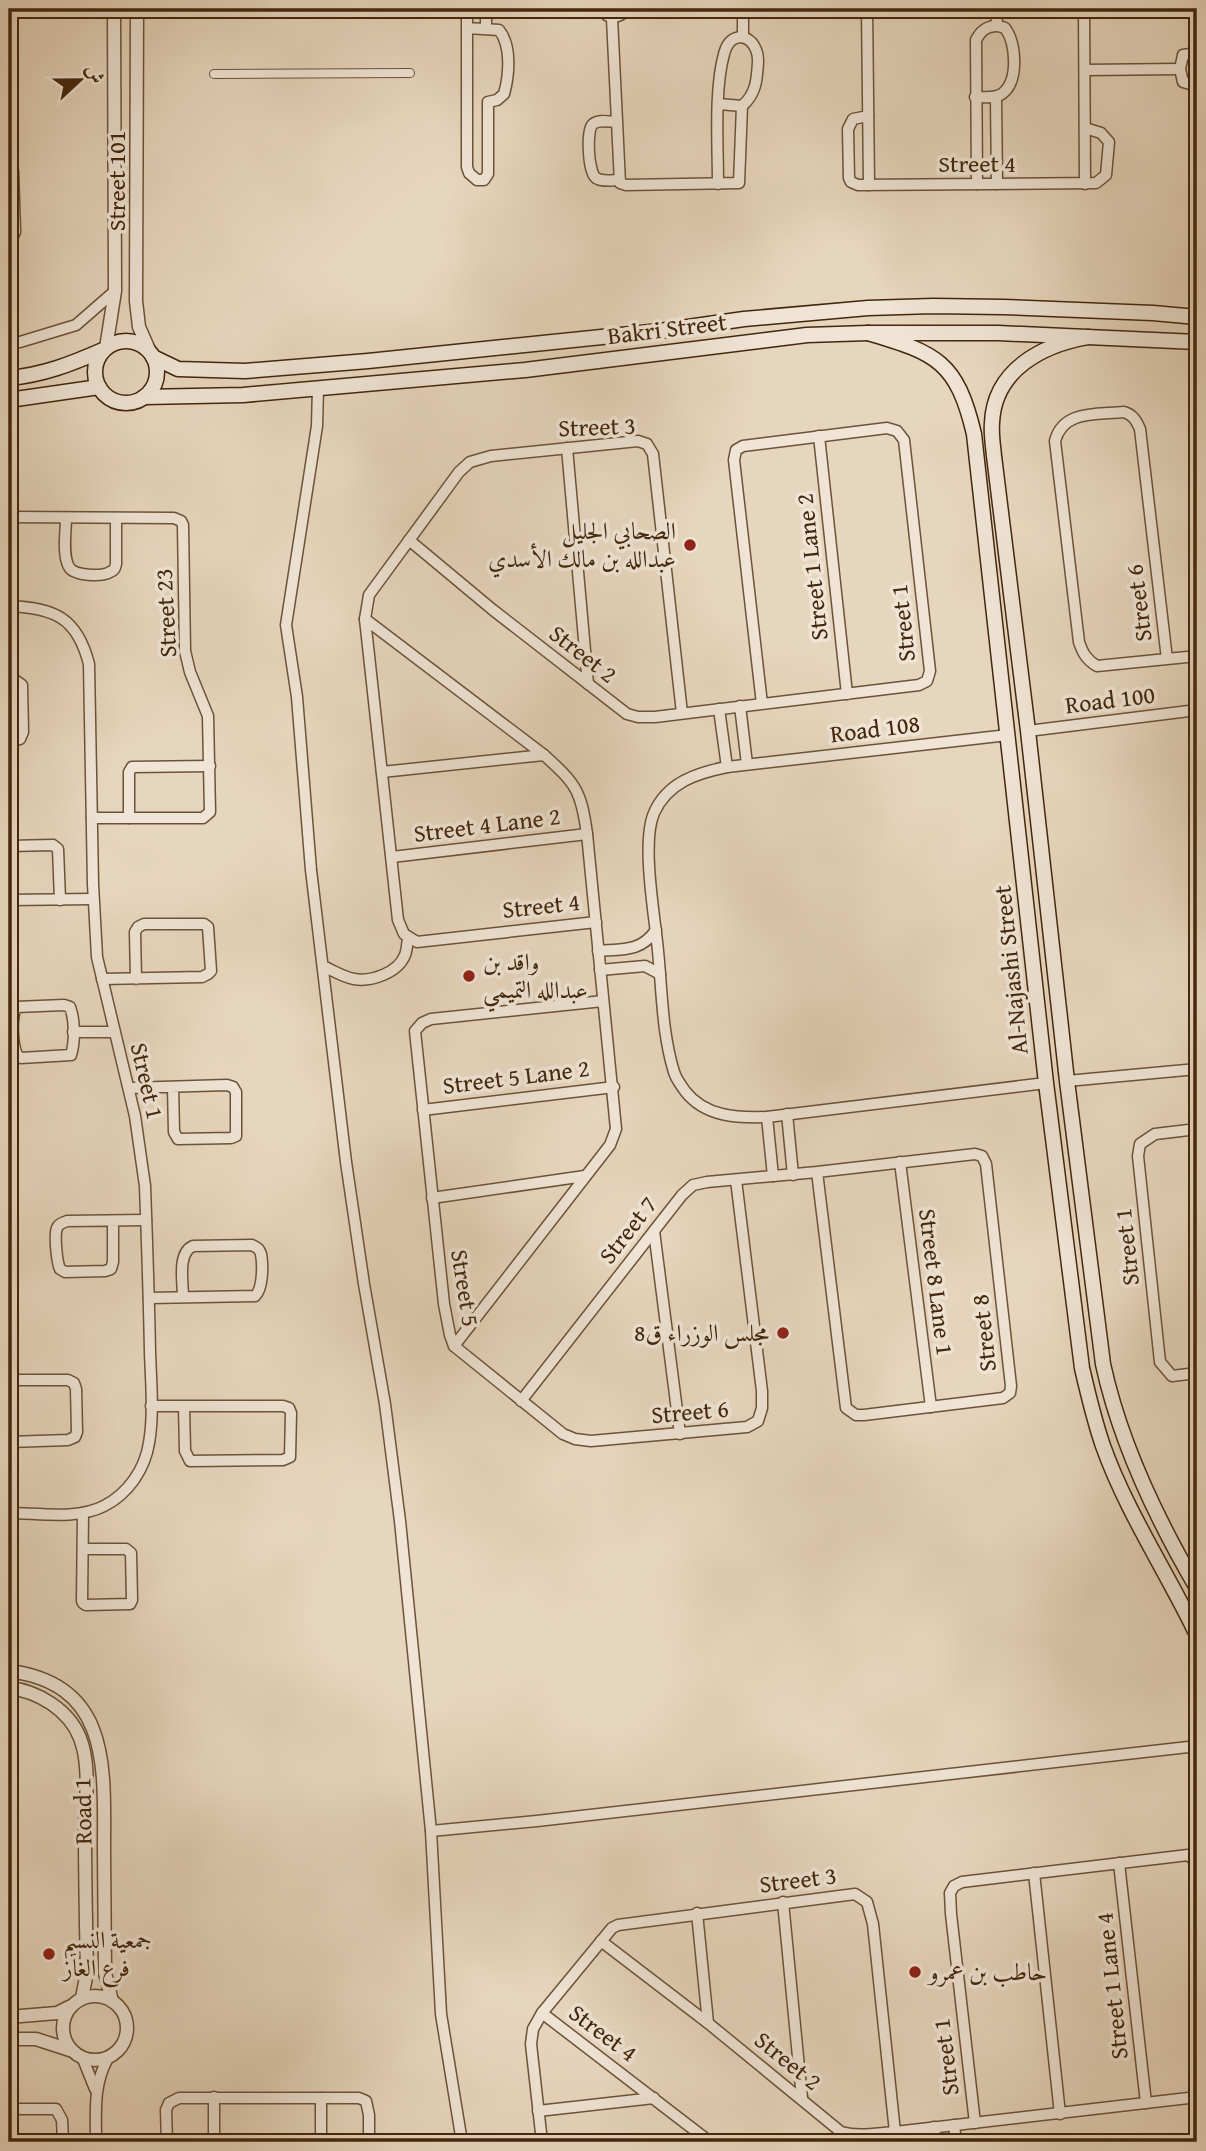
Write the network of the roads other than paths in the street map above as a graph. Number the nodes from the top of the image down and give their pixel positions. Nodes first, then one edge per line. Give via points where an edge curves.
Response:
1 (114, 9) edge
2 (137, 9) edge
3 (467, 9) edge
4 (485, 9) edge
5 (600, 9) edge
6 (628, 9) edge
7 (743, 9) edge
8 (867, 9) edge
9 (996, 9) edge
10 (1084, 9) edge
11 (612, 18) junction
12 (998, 25) junction
13 (467, 28) junction
14 (486, 28) junction
15 (743, 37) junction
16 (1197, 53) edge
17 (1180, 69) junction
18 (1085, 70) junction
19 (411, 73) dead end
20 (214, 74) dead end
21 (1197, 86) edge
22 (975, 97) junction
23 (996, 97) junction
24 (488, 102) junction
25 (467, 103) junction
26 (719, 104) junction
27 (741, 106) junction
28 (868, 116) junction
29 (616, 122) junction
30 (1085, 128) junction
31 (9, 166) edge
32 (619, 180) junction
33 (718, 184) junction
34 (977, 184) junction
35 (997, 184) junction
36 (1085, 184) junction
37 (870, 186) junction
38 (115, 195) junction
39 (138, 196) junction
40 (9, 239) edge
41 (115, 291) junction
42 (1197, 317) edge
43 (660, 331) junction
44 (868, 333) junction
45 (1088, 337) junction
46 (1197, 342) edge
47 (9, 343) edge
48 (105, 348) junction
49 (151, 355) junction
50 (562, 366) junction
51 (9, 378) edge
52 (99, 387) junction
53 (318, 388) junction
54 (144, 397) junction
55 (9, 400) edge
56 (819, 436) junction
57 (567, 447) junction
58 (9, 517) edge
59 (66, 518) junction
60 (116, 518) junction
61 (409, 540) junction
62 (1007, 560) junction
63 (988, 561) junction
64 (9, 606) edge
65 (365, 619) junction
66 (1197, 656) edge
67 (1167, 659) junction
68 (9, 679) edge
69 (589, 684) junction
70 (847, 694) junction
71 (762, 704) junction
72 (740, 706) junction
73 (719, 709) junction
74 (1197, 710) edge
75 (682, 713) junction
76 (1028, 731) junction
77 (1007, 735) junction
78 (9, 741) edge
79 (544, 755) junction
80 (747, 764) junction
81 (210, 766) junction
82 (727, 766) junction
83 (382, 772) junction
84 (92, 818) junction
85 (129, 818) junction
86 (587, 834) junction
87 (9, 846) edge
88 (392, 857) junction
89 (93, 899) junction
90 (9, 900) edge
91 (60, 900) junction
92 (596, 922) junction
93 (656, 930) junction
94 (408, 939) junction
95 (598, 951) junction
96 (323, 966) junction
97 (600, 970) junction
98 (660, 974) junction
99 (102, 979) junction
100 (136, 979) junction
101 (603, 1001) junction
102 (73, 1032) junction
103 (114, 1032) junction
104 (1197, 1069) edge
105 (1067, 1081) junction
106 (1046, 1083) junction
107 (173, 1087) junction
108 (614, 1087) junction
109 (129, 1088) junction
110 (423, 1110) junction
111 (787, 1114) junction
112 (767, 1117) junction
113 (1197, 1129) edge
114 (900, 1162) junction
115 (817, 1172) junction
116 (793, 1175) junction
117 (585, 1176) junction
118 (773, 1177) junction
119 (736, 1180) junction
120 (432, 1198) junction
121 (146, 1220) junction
122 (113, 1221) junction
123 (654, 1231) junction
124 (1085, 1233) junction
125 (1066, 1238) junction
126 (1089, 1266) junction
127 (1069, 1267) junction
128 (183, 1297) junction
129 (149, 1298) junction
130 (454, 1346) junction
131 (1197, 1373) edge
132 (9, 1380) edge
133 (521, 1401) junction
134 (152, 1406) junction
135 (184, 1406) junction
136 (931, 1407) junction
137 (680, 1434) junction
138 (9, 1442) edge
139 (9, 1513) edge
140 (83, 1513) junction
141 (83, 1549) junction
142 (1197, 1588) edge
143 (1197, 1635) edge
144 (9, 1671) edge
145 (9, 1688) edge
146 (1197, 1746) edge
147 (431, 1831) junction
148 (1197, 1862) edge
149 (1119, 1863) junction
150 (1034, 1872) junction
151 (783, 1902) junction
152 (696, 1913) junction
153 (601, 1941) junction
154 (82, 1998) junction
155 (113, 2001) junction
156 (69, 2007) junction
157 (542, 2013) junction
158 (9, 2017) edge
159 (708, 2023) junction
160 (9, 2039) edge
161 (71, 2050) junction
162 (108, 2058) junction
163 (83, 2059) junction
164 (96, 2092) junction
165 (214, 2097) junction
166 (321, 2098) junction
167 (653, 2098) junction
168 (802, 2098) junction
169 (1197, 2098) edge
170 (1146, 2103) junction
171 (9, 2109) edge
172 (538, 2111) junction
173 (1060, 2114) junction
174 (975, 2123) junction
175 (954, 2125) junction
176 (934, 2127) junction
177 (895, 2132) junction
178 (63, 2142) edge
179 (96, 2142) edge
180 (167, 2142) edge
181 (214, 2142) edge
182 (321, 2142) edge
183 (369, 2142) edge
184 (462, 2142) edge
185 (542, 2142) edge
186 (710, 2142) edge
187 (936, 2142) edge
188 (956, 2142) edge

1 - 38 street, Street 101
2 - 39 street, Street 101
3 - 13 street
4 - 14 street
5 - 11 street
6 - 11 street
7 - 15 street
8 - 28 street
9 - 12 street
10 - 18 street
11 - 29 street
12 - 22 street via 982,31 976,40
12 - 23 street via 1005,28 1013,44 1013,80
13 - 14 street
13 - 25 street
14 - 24 street via 499,30 507,50 504,94
15 - 26 street via 734,38 725,49
15 - 27 street via 754,46 758,58 755,88
16 - 17 street via 1183,55
17 - 18 street
17 - 21 street via 1185,83
18 - 30 street
19 - 20 street
22 - 23 street
22 - 34 street
23 - 35 street
24 - 25 street
24 - 25 street via 488,174 484,180 477,180 467,167
26 - 27 street
26 - 33 street
27 - 33 street via 740,181
28 - 37 street
28 - 37 street via 849,123 849,178 854,184
29 - 32 street
29 - 32 street via 592,124 590,167 599,180
30 - 36 street
30 - 36 street via 1094,129 1109,142 1109,168 1102,180
31 - 40 street via 13,171 15,235
32 - 33 street via 626,185
34 - 35 street, Street 4
34 - 37 street, Street 4
35 - 36 street, Street 4
38 - 39 street via 125,202
38 - 41 street, Street 101
39 - 49 street, Street 101 via 136,301 139,327
41 - 47 street via 76,325
41 - 48 street, Street 101
42 - 43 main road, Bakri Street via 933,306 810,313
43 - 49 main road, Bakri Street via 245,371 178,369
43 - 50 main road via 564,350 558,357
44 - 45 main road, Bakri Street
44 - 50 main road, Bakri Street via 807,335
44 - 63 main road, Al-Najashi Street via 911,345 943,365 965,399 974,434
45 - 46 main road, Bakri Street
45 - 62 main road, Al-Najashi Street via 1047,348 1003,382 992,422
48 - 49 main road via 127,341 140,344
48 - 51 main road via 61,368
48 - 52 main road via 95,366
49 - 54 main road via 156,379
50 - 53 main road, Bakri Street
52 - 54 main road via 119,402
52 - 55 main road
53 - 54 main road, Bakri Street
53 - 96 street via 317,426 286,625
56 - 70 street, Street 1 Lane 2
56 - 70 street, Street 1 via 887,428 904,440 930,671 927,681 919,685
56 - 71 street, Street 1 via 736,450
57 - 61 street, Street 3 via 470,462
57 - 69 street
57 - 75 street, Street 3 via 638,441 647,444 653,454
58 - 59 street, Street 23
59 - 60 street, Street 23
59 - 60 street, Street 23 via 70,569 107,574 116,564
60 - 81 street, Street 23 via 174,518 183,524 185,651 208,716
61 - 65 street, Street 3 via 369,595
61 - 69 street, Street 2
62 - 63 main road via 995,553
62 - 76 main road, Al-Najashi Street
63 - 77 main road, Al-Najashi Street
64 - 84 street, Street 1 via 50,611 65,619 85,648
65 - 79 street, Street 4
65 - 83 street
66 - 67 street
67 - 67 street, Street 6 via 1140,429 1124,412 1064,422 1055,441 1079,642 1088,661 1097,666
68 - 78 street via 22,685 23,732 20,739
69 - 75 street, Street 2 via 627,714
70 - 71 street, Street 1
71 - 72 street, Street 2
72 - 73 street, Street 2
72 - 80 street
73 - 75 street, Street 2
73 - 82 street
74 - 76 street, Road 100
76 - 105 main road, Al-Najashi Street
77 - 80 street, Road 108
77 - 106 main road, Al-Najashi Street
79 - 83 street
79 - 86 street, Street 4 via 578,790
80 - 82 street, Road 108
81 - 85 street, Street 23 via 206,817
81 - 85 street via 132,767
82 - 93 street, Road 108 via 690,776 663,798 654,814 649,831
83 - 88 street
84 - 85 street, Street 23
84 - 89 street, Street 1
86 - 88 street, Street 4 Lane 2
86 - 92 street, Street 4
87 - 91 street via 53,845 58,849
88 - 94 street via 398,920
89 - 91 street
89 - 99 street, Street 1
90 - 91 street
92 - 94 street, Street 4 via 417,942
92 - 95 street, Street 5
93 - 95 street via 641,946
93 - 98 street, Road 108
94 - 96 street via 405,957 388,973 374,978 354,979
95 - 97 street, Street 5
96 - 147 street via 350,1189 400,1521
97 - 98 street via 645,966
97 - 101 street, Street 5
98 - 112 street, Road 108 via 670,1055 675,1076 687,1093 716,1113
99 - 100 street
99 - 103 street, Street 1
100 - 100 street via 208,974 208,927 138,927
101 - 108 street, Street 5
101 - 110 street, Street 5 via 422,1023 415,1031
102 - 102 street via 67,1006 15,1009 14,1050 19,1057 69,1056
102 - 103 street
103 - 109 street, Street 1
104 - 105 street
105 - 124 main road, Al-Najashi Street
106 - 111 street, Road 108
106 - 125 main road, Al-Najashi Street
107 - 107 street via 233,1087 236,1136 178,1139
107 - 109 street
108 - 110 street, Street 5 Lane 2
108 - 117 street, Street 5 via 616,1129 610,1145
109 - 121 street, Street 1 via 142,1152
110 - 120 street, Street 5
111 - 112 street, Road 108
111 - 116 street
112 - 118 street
113 - 131 street, Street 1 via 1155,1134 1140,1144 1138,1156 1160,1362 1171,1376
114 - 115 street, Street 8
114 - 136 street, Street 8 Lane 1
114 - 136 street, Street 8 via 975,1154 986,1164 1010,1393 1003,1398
115 - 116 street, Street 7
115 - 136 street, Street 8 via 846,1408 856,1415
116 - 118 street, Street 7
117 - 120 street
117 - 130 street, Street 5
118 - 119 street, Street 7
119 - 123 street, Street 7 via 693,1185
119 - 137 street, Street 6 via 762,1408 758,1421 747,1427
120 - 130 street, Street 5 via 444,1304
121 - 122 street
121 - 129 street, Street 1
122 - 122 street via 59,1225 60,1269 111,1269
123 - 133 street, Street 7
123 - 137 street
124 - 125 main road via 1075,1244
124 - 126 main road, Al-Najashi Street
125 - 127 main road, Al-Najashi Street
126 - 127 main road via 1082,1261
126 - 142 main road, Al-Najashi Street via 1103,1364 1119,1426
127 - 143 main road, Al-Najashi Street via 1082,1368 1104,1448
128 - 128 street via 258,1295 261,1253 252,1245 187,1248
128 - 129 street
129 - 134 street, Street 1
130 - 133 street, Street 6
132 - 138 street via 74,1383 77,1432 68,1440
133 - 137 street, Street 6 via 575,1439
134 - 135 street
134 - 140 street, Street 1 via 149,1443 137,1477 107,1505
135 - 135 street via 289,1408 290,1457 190,1461 184,1451
138 - 139 street
139 - 140 street, Street 1
140 - 141 street
141 - 141 street via 83,1603 130,1604 131,1553 126,1549
144 - 155 street, Road 1 via 34,1675 66,1691 80,1704 97,1736 104,1777 105,1973
145 - 154 street, Road 1 via 51,1703 74,1724 81,1740 86,1777 87,1972
146 - 147 street
147 - 184 street via 441,2014
148 - 149 street, Street 1 via 1188,1855
149 - 150 street, Street 1
149 - 170 street, Street 1 Lane 4
150 - 173 street
150 - 174 street, Street 1 via 962,1882 950,1893
151 - 152 street, Street 3
151 - 168 street
151 - 177 street, Street 3 via 855,1894 867,1902
152 - 153 street, Street 3 via 618,1924
152 - 159 street
153 - 157 street, Street 3
153 - 159 street, Street 2
154 - 155 street
154 - 156 street
155 - 162 street via 125,2016 126,2036
156 - 158 street via 45,2015
156 - 161 street via 62,2034
157 - 167 street, Street 4
157 - 172 street, Street 4 via 531,2044
159 - 168 street, Street 2
160 - 161 street via 36,2039
161 - 163 street
162 - 163 street
162 - 164 street
163 - 164 street
164 - 179 street
165 - 166 street
165 - 180 street via 179,2098 169,2103
165 - 181 street
166 - 182 street
166 - 183 street via 366,2101
167 - 172 street
167 - 186 street, Street 4
168 - 177 street, Street 2 via 841,2132 856,2136
169 - 170 street, Street 1
170 - 173 street, Street 1
171 - 178 street via 59,2111
172 - 185 street, Street 4
173 - 174 street, Street 1
174 - 175 street, Street 2
175 - 176 street, Street 2
175 - 188 street
176 - 177 street, Street 2
176 - 187 street

